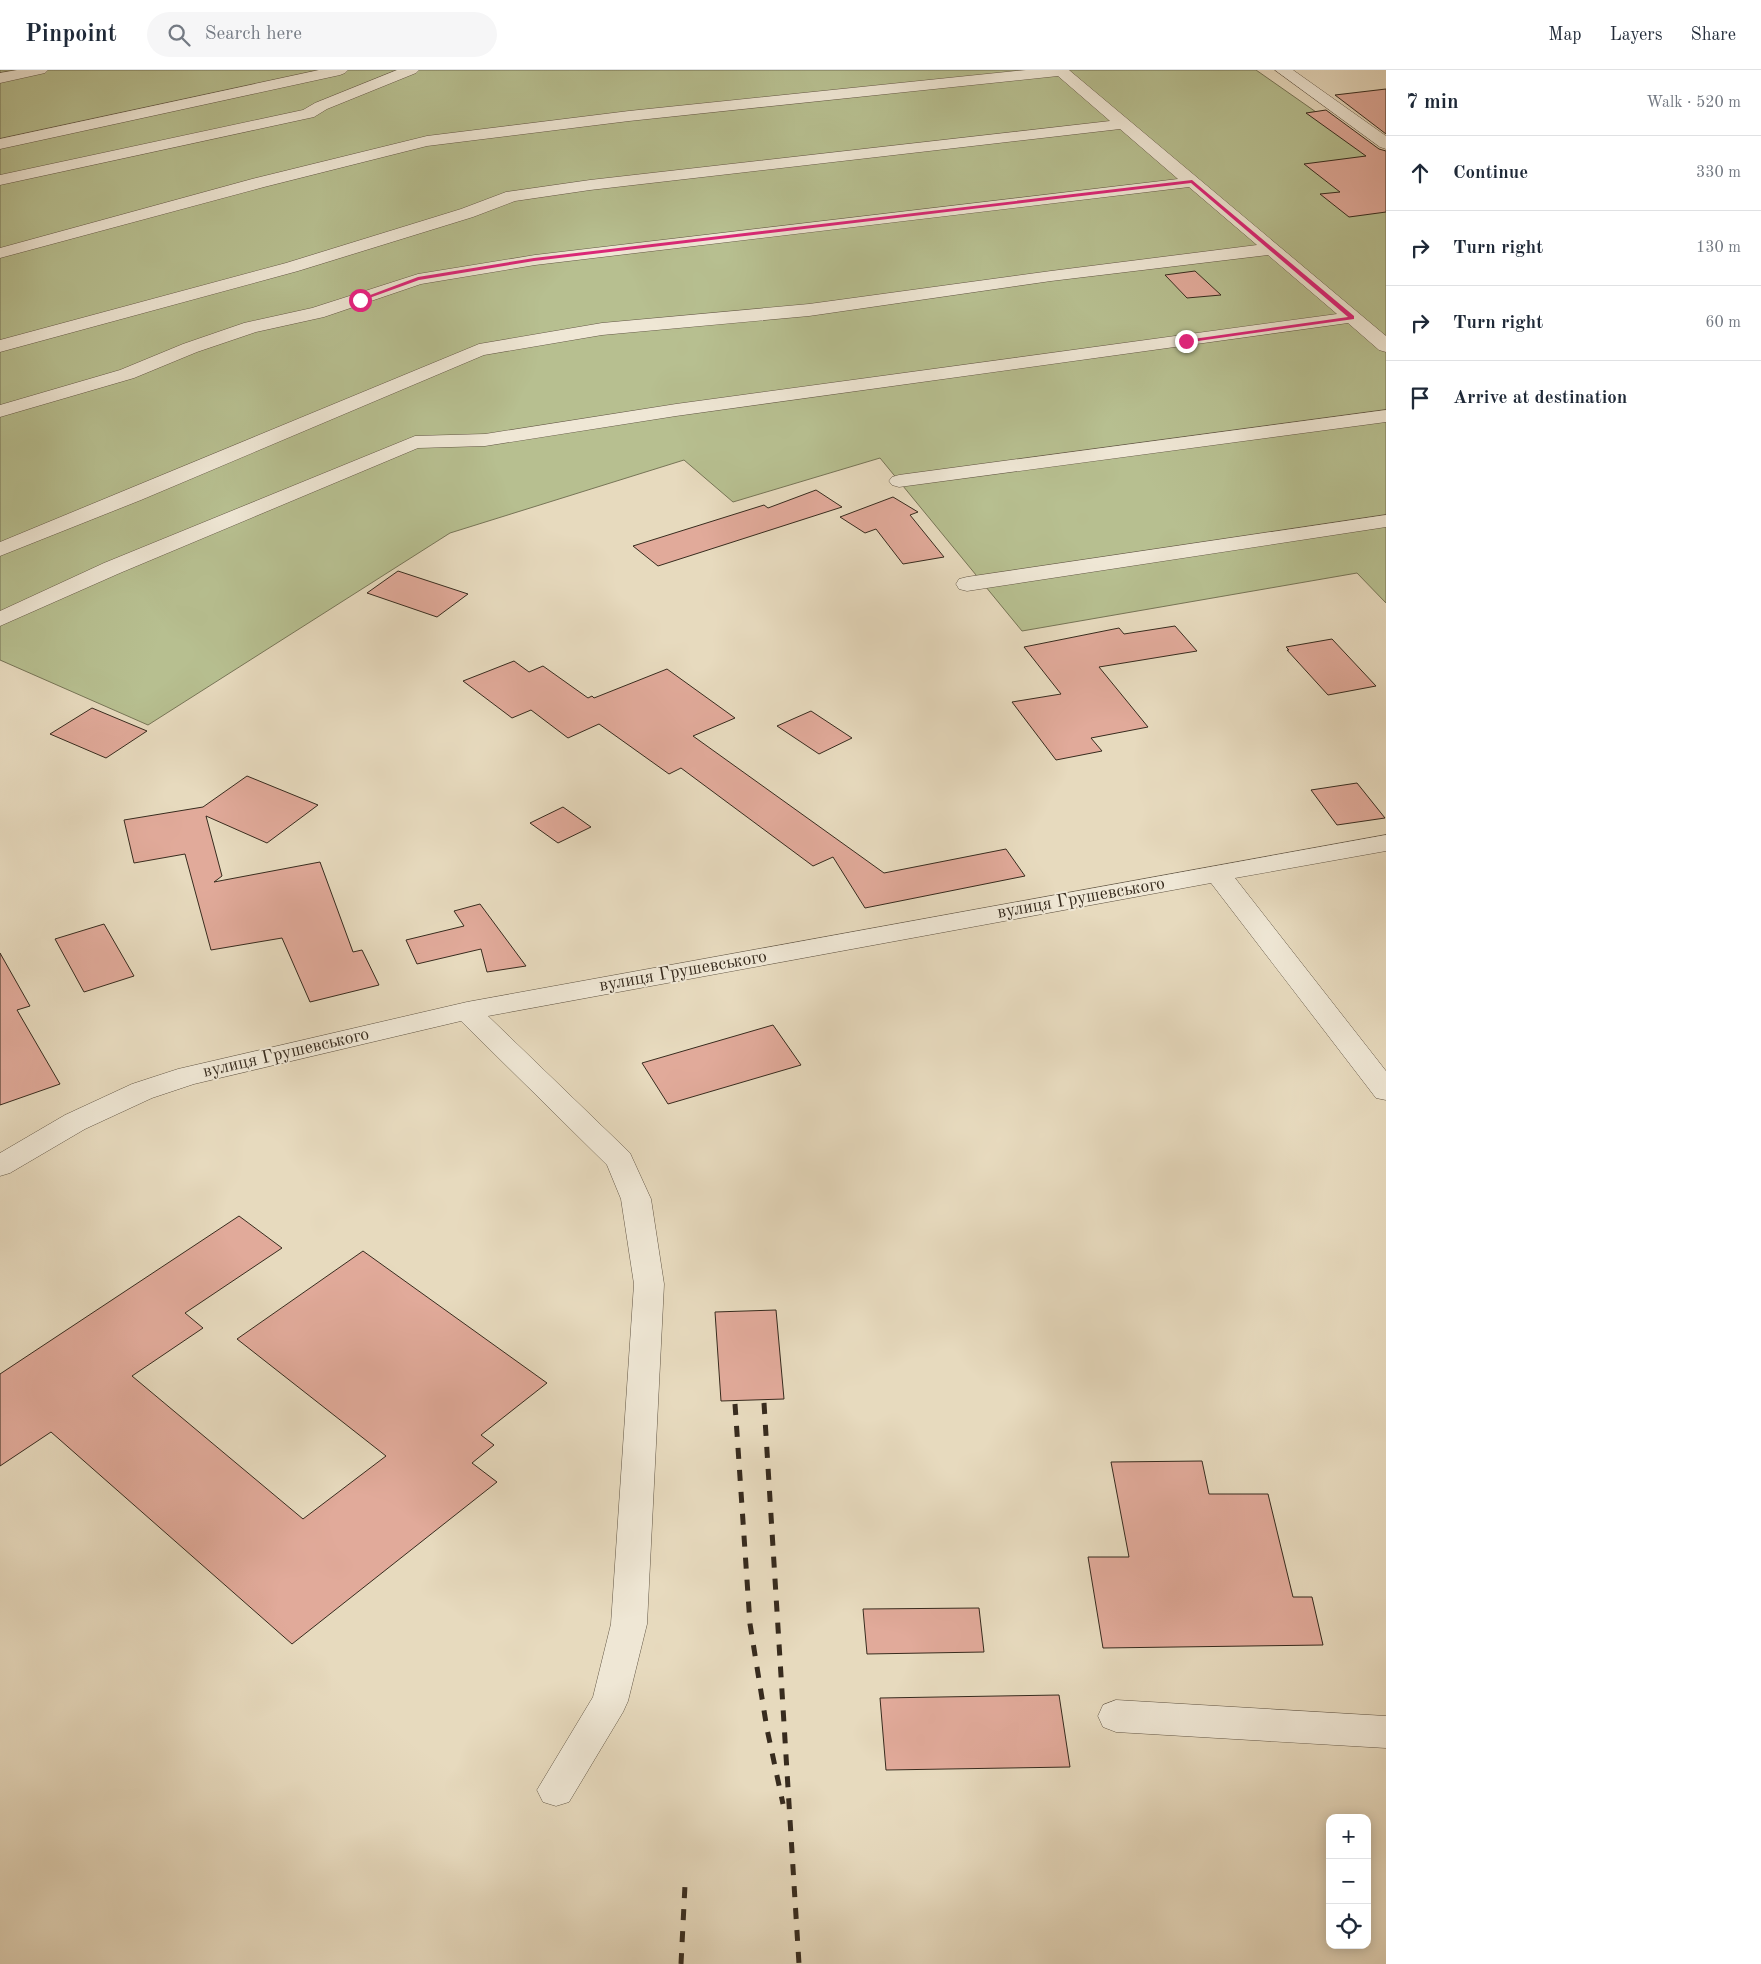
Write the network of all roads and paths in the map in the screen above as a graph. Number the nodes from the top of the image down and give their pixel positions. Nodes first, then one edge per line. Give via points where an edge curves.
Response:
1 (40, 70) edge
2 (340, 70) edge
3 (411, 70) edge
4 (1060, 70) edge
5 (1283, 70) edge
6 (0, 78) edge
7 (1124, 124) junction
8 (0, 144) edge
9 (1386, 144) edge
10 (0, 180) edge
11 (1192, 182) junction
12 (1271, 249) junction
13 (0, 253) edge
14 (1352, 318) junction
15 (0, 346) edge
16 (1386, 346) edge
17 (0, 411) edge
18 (1386, 416) edge
19 (899, 481) dead end
20 (1386, 521) edge
21 (0, 550) edge
22 (967, 584) dead end
23 (0, 619) edge
24 (1386, 842) edge
25 (1217, 874) junction
26 (467, 1011) junction
27 (1386, 1091) edge
28 (0, 1166) edge
29 (1116, 1716) dead end
30 (1386, 1732) edge
31 (556, 1790) dead end

1 - 6 street
2 - 8 street
3 - 10 street via 308,114
4 - 7 street
4 - 13 street via 427,141
5 - 9 street
7 - 11 street
7 - 15 street via 512,196 292,267
11 - 12 street
11 - 17 street via 534,260 418,278 325,310 251,327 127,374
12 - 14 street
12 - 21 street via 809,310 602,329 479,350
14 - 16 street
14 - 23 street via 695,407 484,440 414,442 112,568
18 - 19 street
20 - 22 street
24 - 25 street, вулиця Грушевського
25 - 26 street, вулиця Грушевського
25 - 27 street
26 - 28 street, вулиця Грушевського via 188,1076 142,1090 75,1122
26 - 31 street via 620,1160 636,1199 649,1284 629,1624 610,1701
29 - 30 street

